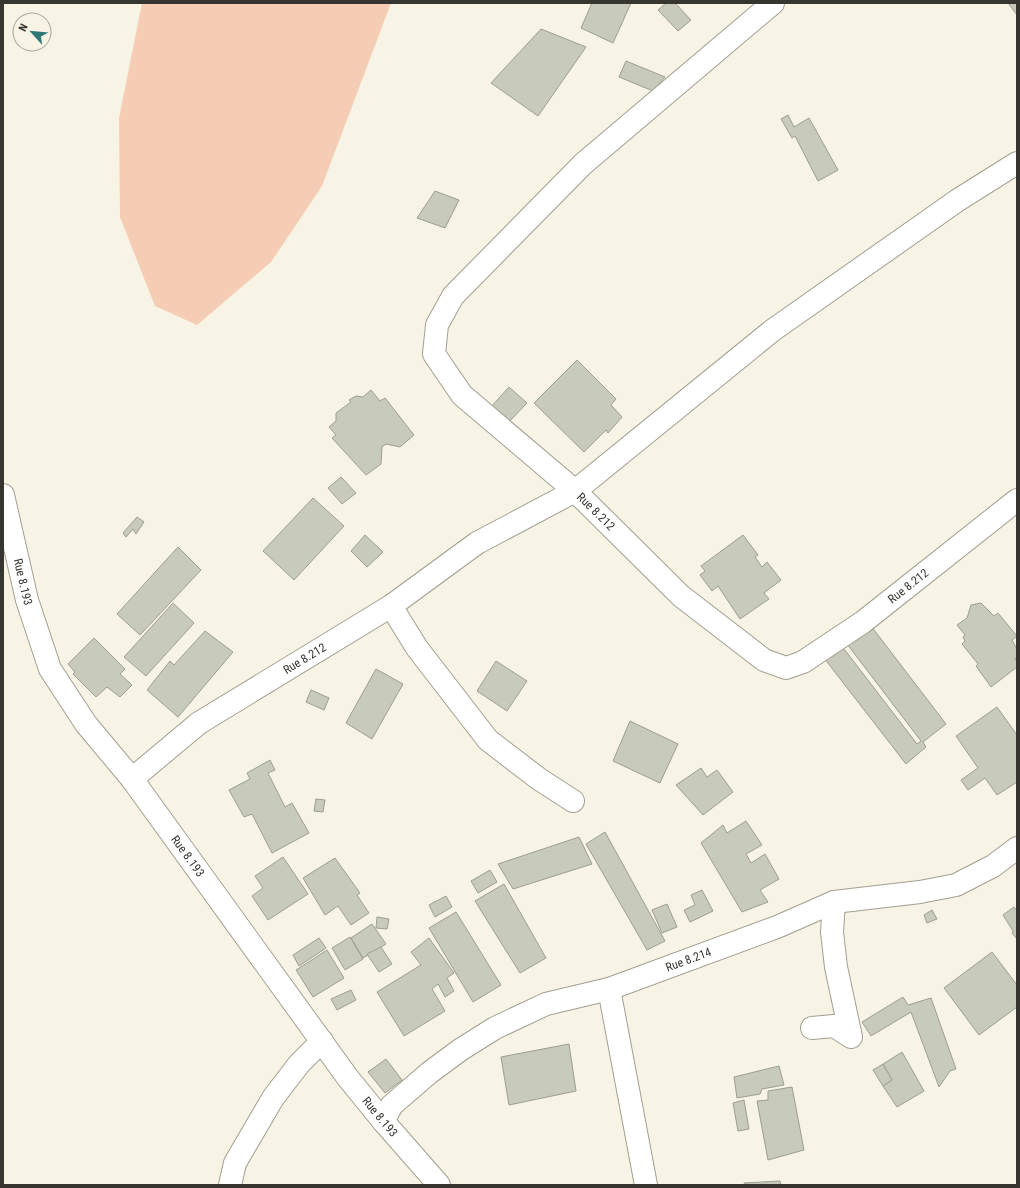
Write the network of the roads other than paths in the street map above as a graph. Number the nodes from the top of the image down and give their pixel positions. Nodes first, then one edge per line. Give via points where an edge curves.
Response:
1 (773, 3) edge
2 (1017, 163) edge
3 (575, 491) junction
4 (3, 494) edge
5 (1017, 500) edge
6 (11, 570) edge
7 (391, 606) junction
8 (132, 779) junction
9 (573, 801) dead end
10 (1017, 848) edge
11 (834, 902) junction
12 (609, 989) junction
13 (812, 1028) dead end
14 (322, 1041) junction
15 (383, 1120) junction
16 (230, 1185) edge
17 (439, 1185) edge
18 (646, 1185) edge

1 - 3 street via 583,164 453,296 437,325 434,354 462,395
2 - 3 street via 958,200 773,330
3 - 5 street, Rue 8.212 via 681,596 764,660 786,668 803,662 863,622
3 - 7 street, Rue 8.212 via 477,543
4 - 6 street, Rue 8.193
6 - 8 street, Rue 8.193 via 27,600 50,669 86,724
7 - 8 street, Rue 8.212 via 199,723
7 - 9 street via 417,648 488,740
8 - 14 street, Rue 8.193
10 - 11 street, Rue 8.214 via 993,866 956,884 920,892
11 - 12 street, Rue 8.214 via 777,928
11 - 13 street via 832,932 836,967 851,1037 834,1026
12 - 15 street, Rue 8.214 via 546,1004 495,1028 429,1073 392,1105
12 - 18 street
14 - 15 street, Rue 8.193 via 348,1078
14 - 16 street via 299,1064 273,1098 235,1163
15 - 17 street, Rue 8.193

